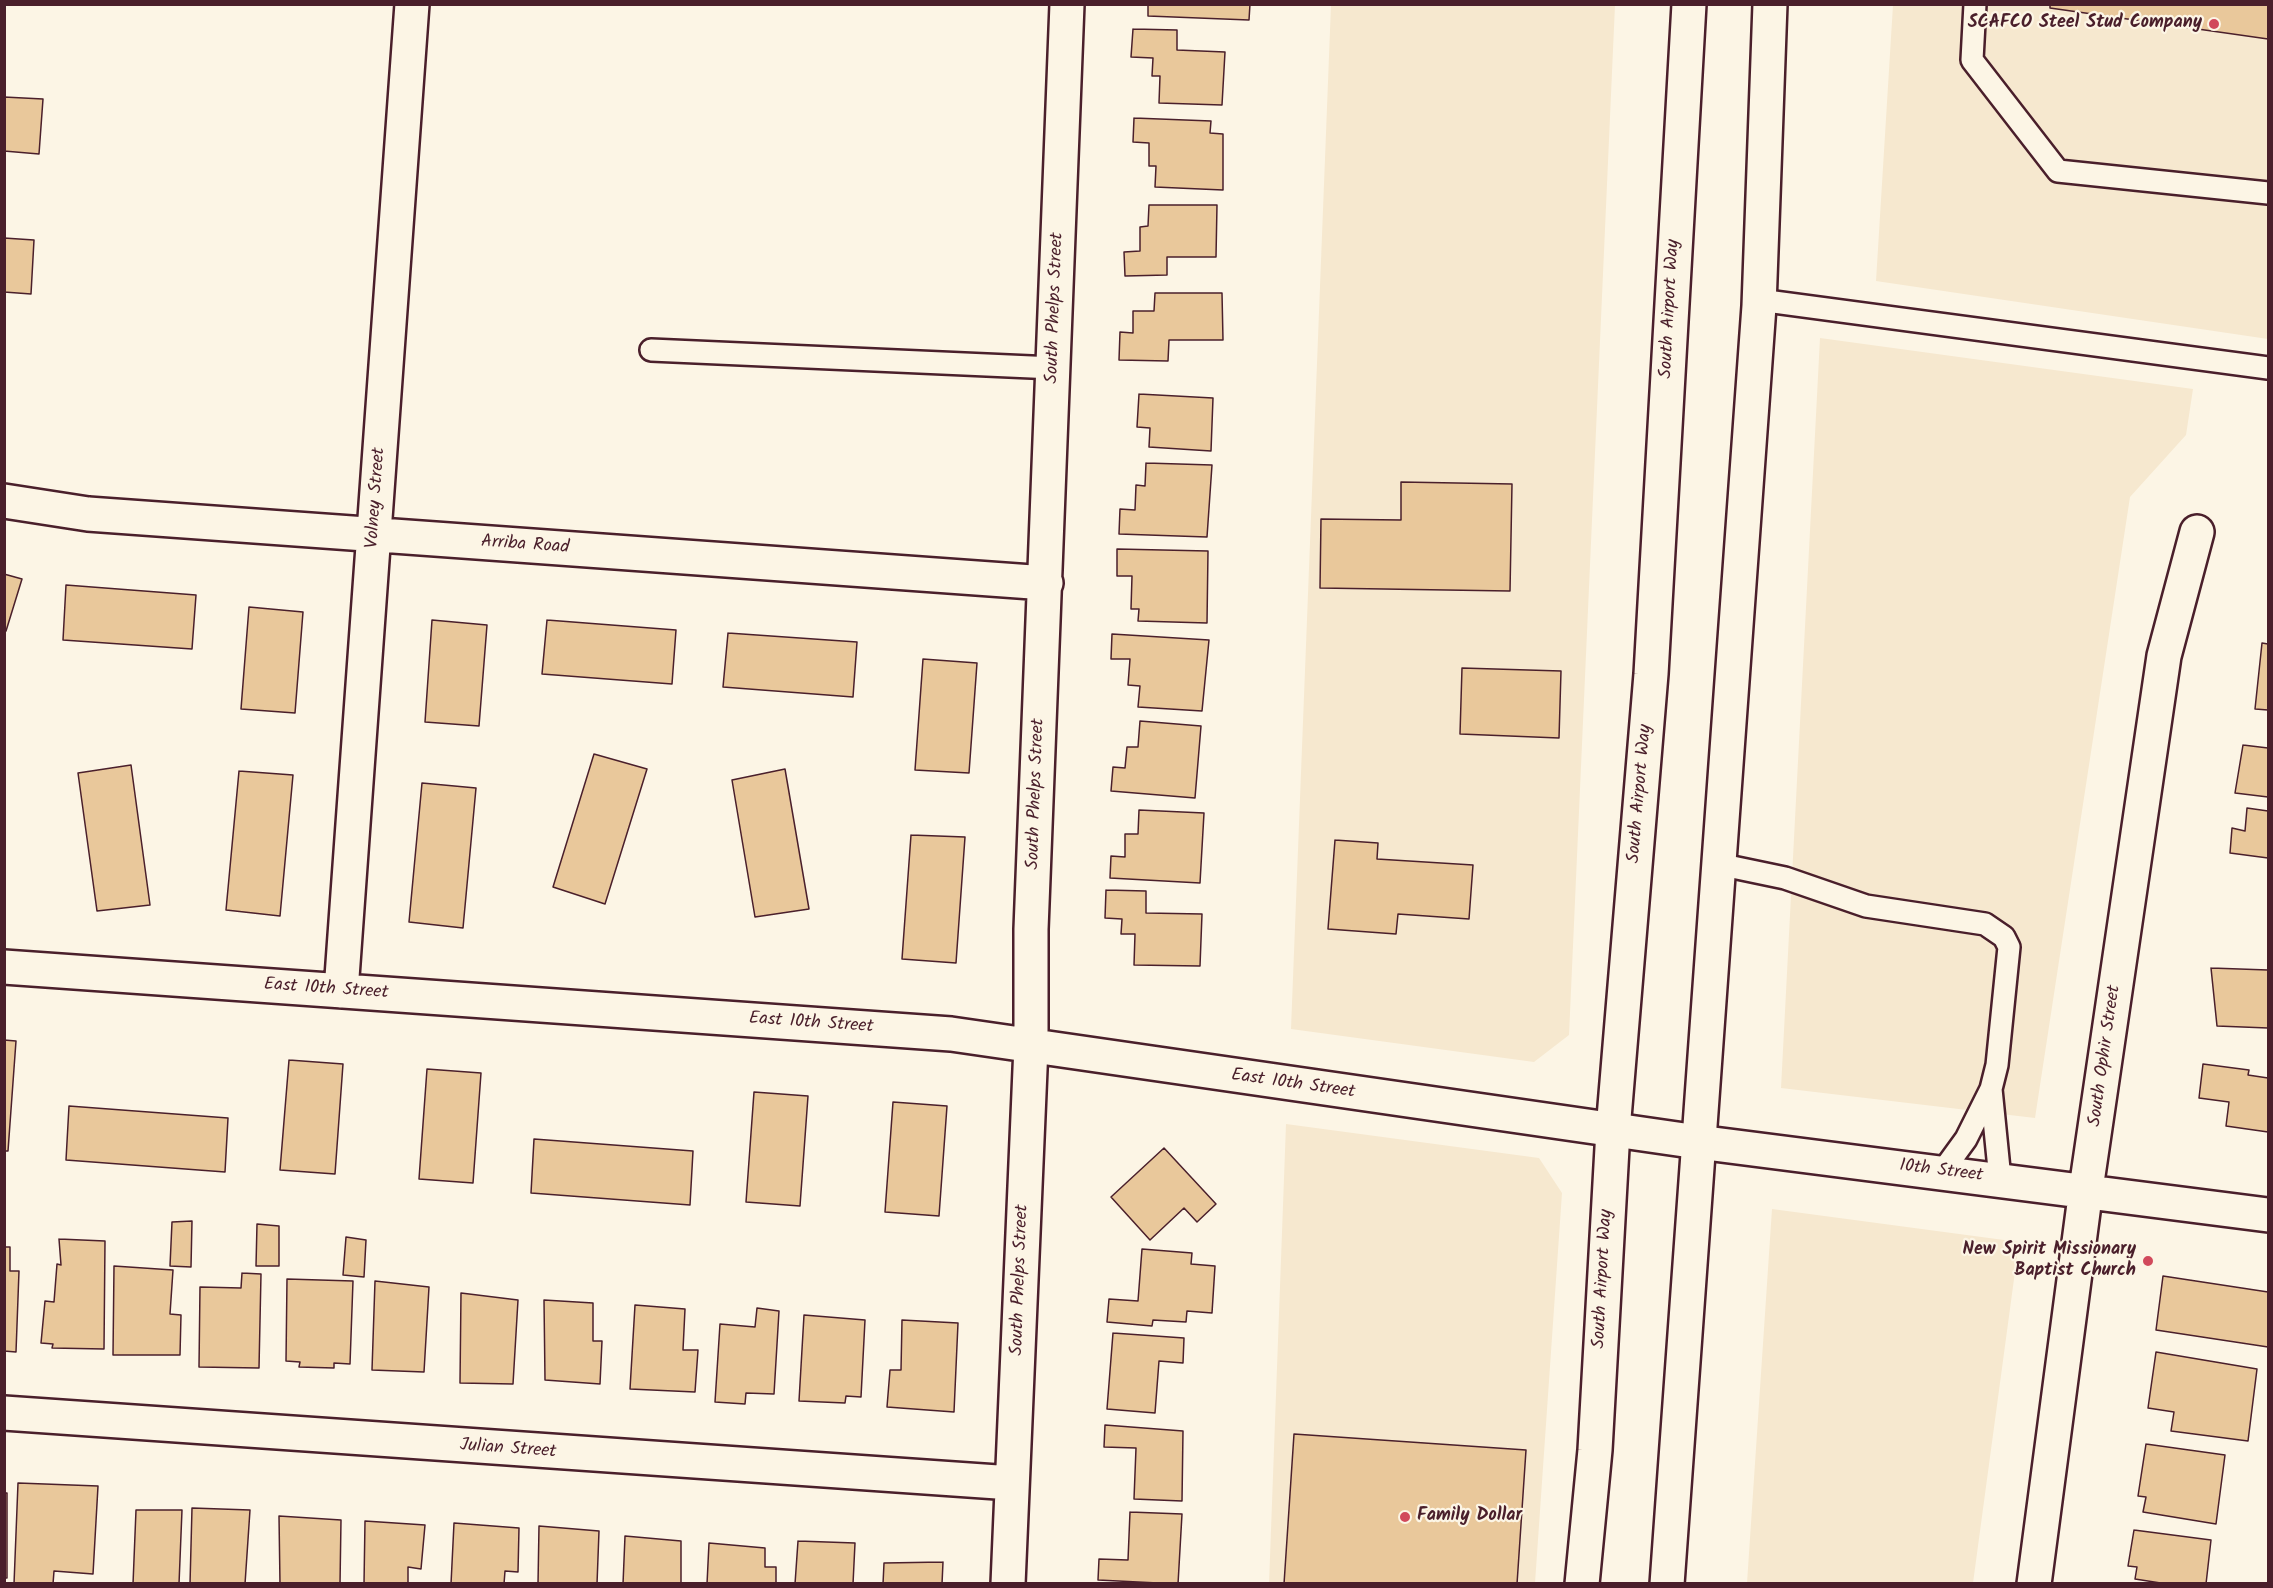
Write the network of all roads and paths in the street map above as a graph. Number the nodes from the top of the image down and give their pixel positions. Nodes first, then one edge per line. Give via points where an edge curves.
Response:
1 (412, 4) edge
2 (1067, 4) edge
3 (1689, 4) edge
4 (1770, 4) edge
5 (1975, 4) edge
6 (2268, 193) edge
7 (1759, 300) junction
8 (651, 350) dead end
9 (1054, 368) junction
10 (2268, 368) edge
11 (4, 501) edge
12 (2197, 532) dead end
13 (375, 536) junction
14 (1046, 583) junction
15 (1718, 864) junction
16 (4, 967) edge
17 (341, 991) junction
18 (1030, 1046) junction
19 (1991, 1089) junction
20 (1613, 1130) junction
21 (1698, 1142) junction
22 (1942, 1173) junction
23 (2000, 1179) junction
24 (2086, 1189) junction
25 (2268, 1215) edge
26 (4, 1413) edge
27 (1012, 1484) junction
28 (1008, 1584) edge
29 (1582, 1584) edge
30 (1667, 1584) edge
31 (2034, 1584) edge

1 - 13 street, Volney Street
2 - 9 street, South Phelps Street
3 - 20 street, South Airport Way via 1651,674
4 - 7 street
5 - 6 lane via 1972,60 2058,171
7 - 10 lane
7 - 15 street
8 - 9 lane
9 - 14 street, South Phelps Street
11 - 13 street, Arriba Road via 88,514
12 - 24 street, South Ophir Street via 2164,656
13 - 14 street, Arriba Road
13 - 17 street, Volney Street
14 - 18 street, South Phelps Street via 1031,929
15 - 19 lane via 1785,879 1866,906 1985,924 2004,938 2008,947 2001,1034
15 - 21 street
16 - 17 street, East 10th Street
17 - 18 street, East 10th Street via 951,1034
18 - 20 street, East 10th Street
18 - 27 street, South Phelps Street
19 - 22 lane via 1966,1139
19 - 23 lane
20 - 21 street, 10th Street
20 - 29 street, South Airport Way via 1595,1450
21 - 22 street, 10th Street
21 - 30 street
22 - 23 street, 10th Street
23 - 24 street, 10th Street
24 - 25 street, 10th Street
24 - 31 street, South Ophir Street
26 - 27 street, Julian Street
27 - 28 street, South Phelps Street

